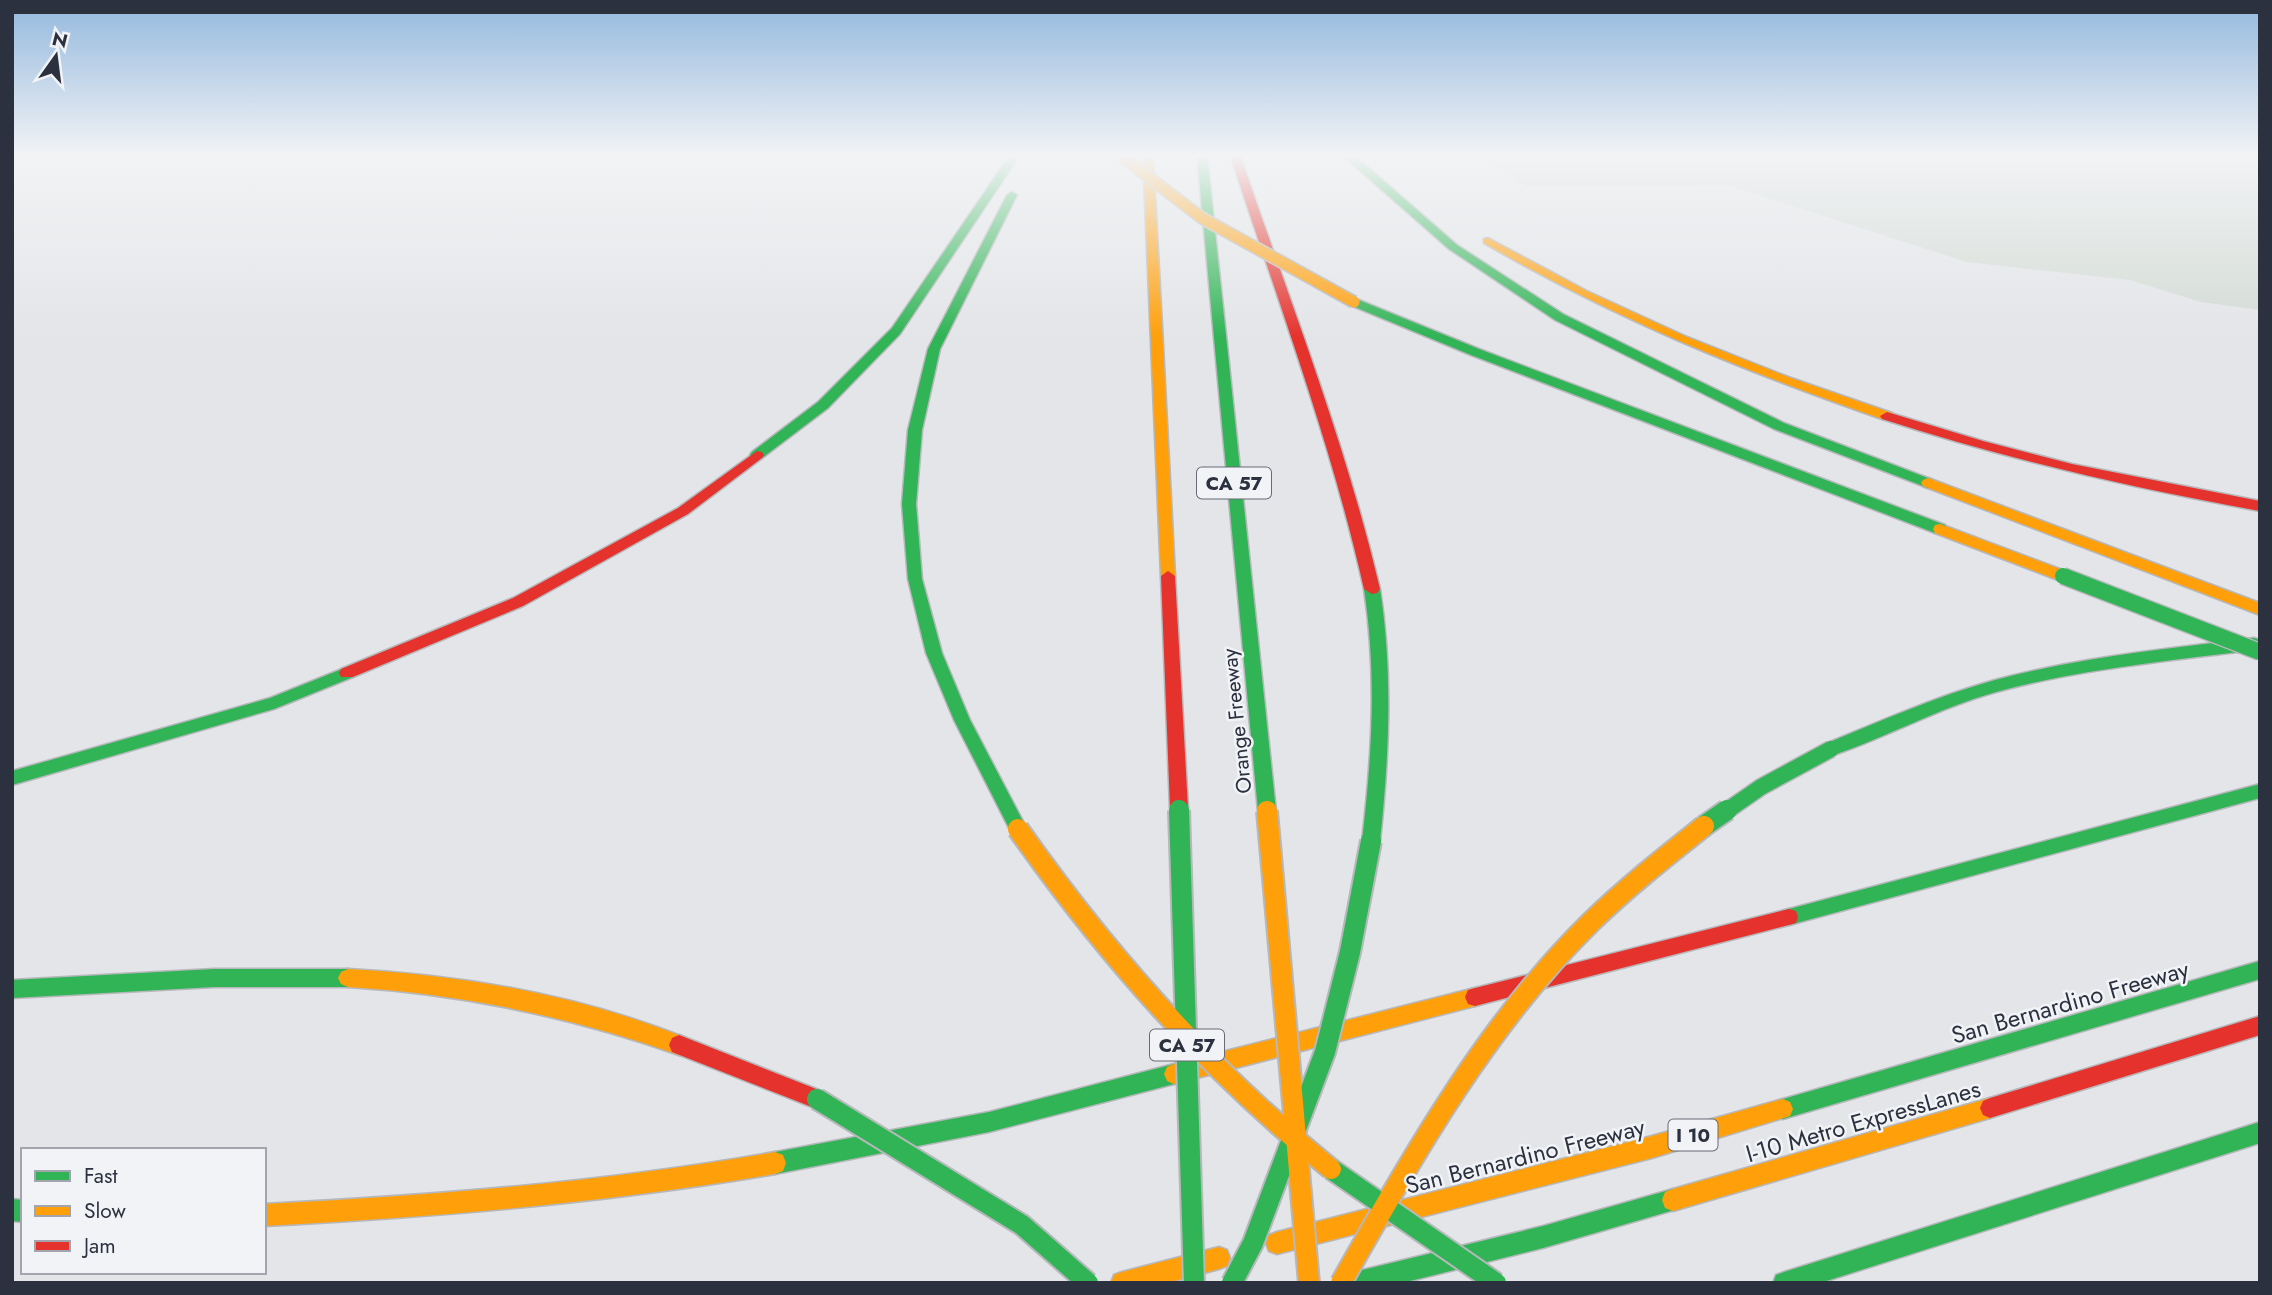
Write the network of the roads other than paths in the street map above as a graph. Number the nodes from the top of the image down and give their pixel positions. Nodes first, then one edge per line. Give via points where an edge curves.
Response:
1 (974, 215) edge
2 (1002, 215) edge
3 (1151, 215) edge
4 (1199, 215) edge
5 (1208, 215) edge
6 (1255, 215) edge
7 (1417, 215) edge
8 (1476, 233) dead end
9 (2260, 506) edge
10 (2260, 609) edge
11 (2260, 643) edge
12 (2260, 652) edge
13 (12, 778) edge
14 (2260, 791) edge
15 (2260, 970) edge
16 (12, 989) edge
17 (2260, 1025) edge
18 (2260, 1132) edge
19 (266, 1215) edge
20 (1088, 1283) edge
21 (1122, 1283) edge
22 (1194, 1283) edge
23 (1232, 1283) edge
24 (1309, 1283) edge
25 (1341, 1283) edge
26 (1354, 1283) edge
27 (1496, 1283) edge
28 (1784, 1283) edge

1 - 13 highway via 896,331 823,405 683,511 518,602 274,703
2 - 27 highway, bridge via 932,353 908,467 916,587 934,653 968,735 1038,860 1208,1060 1283,1131 1401,1220
3 - 22 highway, CA 57, bridge via 1179,808
4 - 12 highway, bridge via 1354,302 1475,352
5 - 24 highway, Orange Freeway / CA 57, bridge
6 - 23 highway, bridge via 1367,557 1381,692 1371,841 1325,1052 1253,1243
7 - 10 highway via 1453,247 1559,317 1779,426
8 - 9 highway via 1610,308 1752,369 1895,420 2048,464
11 - 25 highway, bridge via 2102,663 1995,686 1831,749 1740,800 1656,862 1576,935 1483,1050 1416,1150
14 - 19 highway via 1914,885 989,1122 678,1181 456,1205
15 - 21 highway, San Bernardino Freeway / I 10 via 1652,1147
16 - 20 highway, bridge via 300,975 417,982 522,999 626,1027 817,1100 1022,1226
17 - 26 highway, I-10 Metro ExpressLanes via 1543,1237
18 - 28 highway

